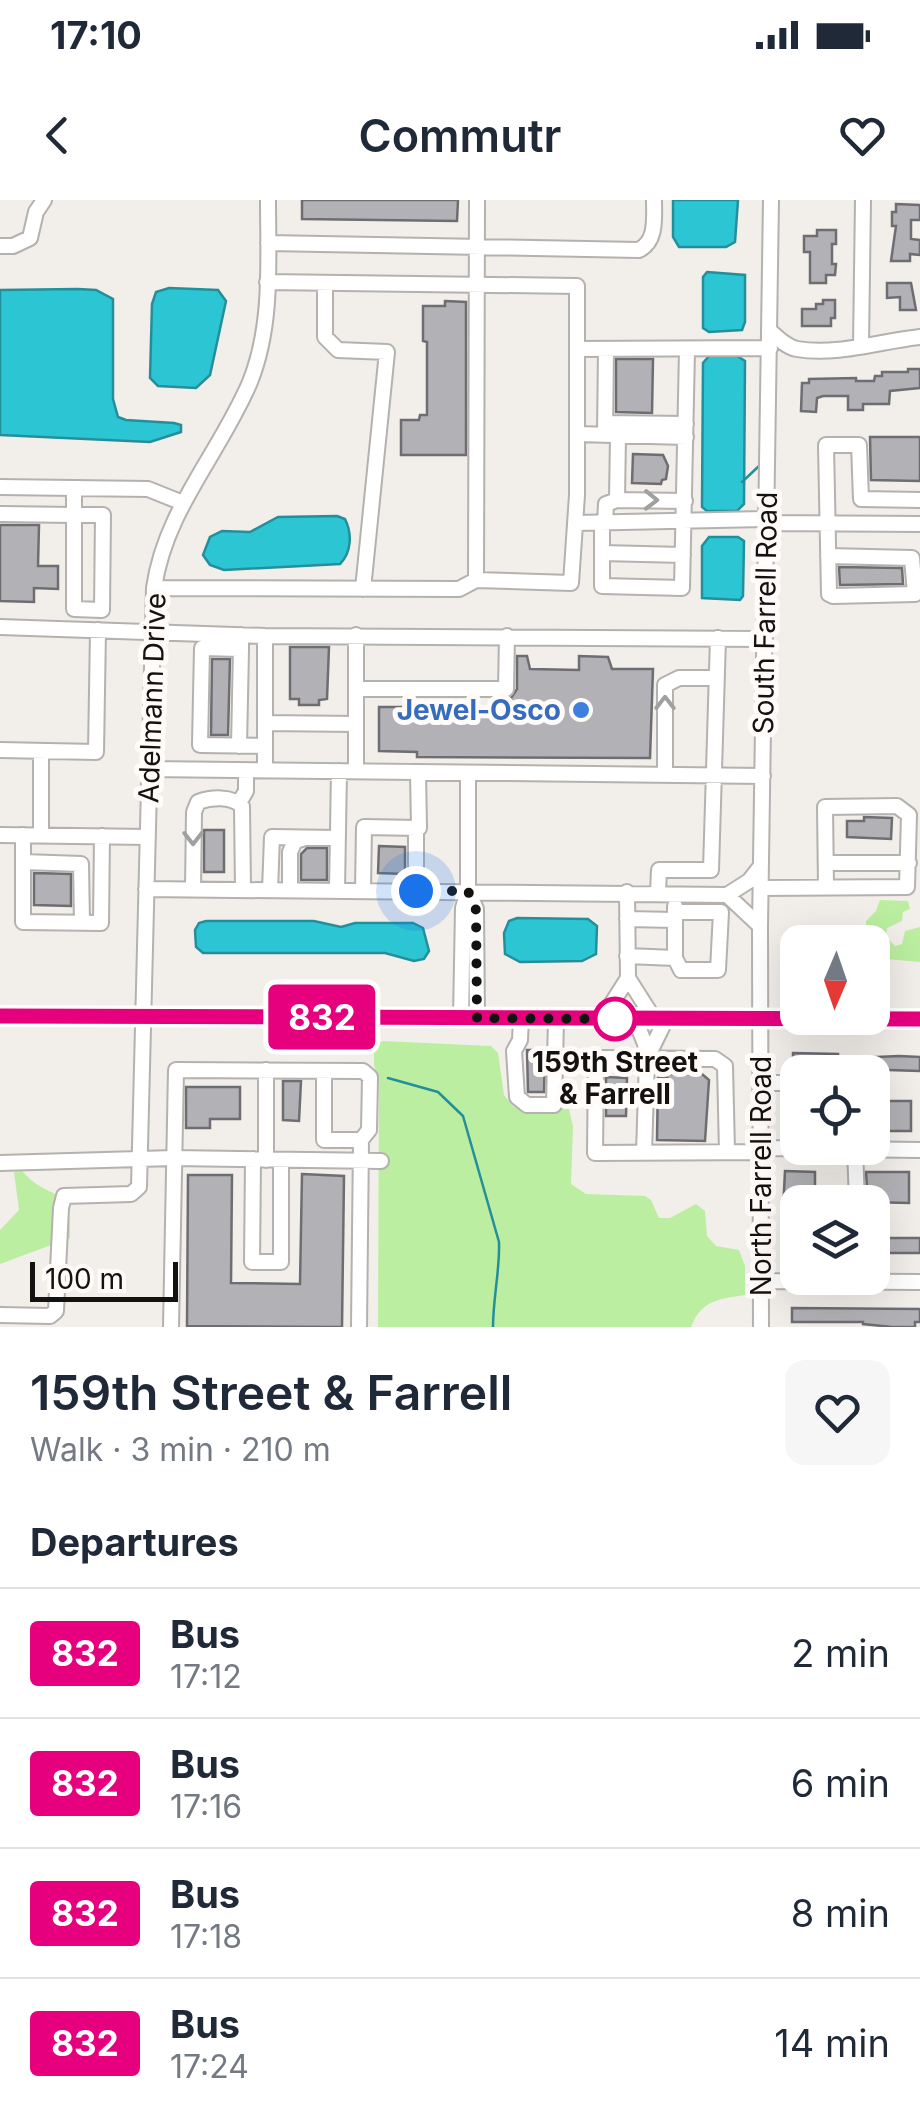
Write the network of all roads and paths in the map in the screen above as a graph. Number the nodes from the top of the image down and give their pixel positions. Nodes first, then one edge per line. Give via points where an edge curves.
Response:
1 (44, 200) edge
2 (268, 200) edge
3 (477, 200) edge
4 (654, 200) edge
5 (771, 200) edge
6 (863, 200) edge
7 (268, 243) junction
8 (0, 246) edge
9 (477, 248) junction
10 (268, 282) junction
11 (324, 283) junction
12 (476, 285) junction
13 (770, 331) junction
14 (920, 337) edge
15 (861, 346) junction
16 (577, 348) junction
17 (770, 348) junction
18 (606, 349) junction
19 (797, 349) junction
20 (687, 356) junction
21 (668, 363) dead end
22 (769, 365) junction
23 (686, 427) junction
24 (609, 431) junction
25 (577, 434) junction
26 (0, 488) edge
27 (74, 488) junction
28 (861, 498) junction
29 (617, 500) junction
30 (920, 500) edge
31 (684, 501) junction
32 (183, 503) junction
33 (0, 514) edge
34 (74, 515) junction
35 (766, 521) junction
36 (684, 522) junction
37 (828, 522) junction
38 (576, 523) junction
39 (604, 523) junction
40 (849, 523) junction
41 (920, 524) edge
42 (602, 553) junction
43 (683, 555) junction
44 (828, 556) junction
45 (476, 580) junction
46 (154, 588) junction
47 (364, 589) junction
48 (74, 610) junction
49 (0, 627) edge
50 (70, 629) junction
51 (98, 630) junction
52 (152, 631) junction
53 (356, 635) junction
54 (264, 636) junction
55 (506, 636) junction
56 (718, 638) junction
57 (764, 638) junction
58 (241, 642) junction
59 (717, 678) junction
60 (356, 689) junction
61 (265, 723) junction
62 (356, 724) junction
63 (239, 746) junction
64 (265, 746) junction
65 (0, 750) edge
66 (41, 751) junction
67 (149, 769) junction
68 (246, 770) junction
69 (265, 770) junction
70 (339, 771) junction
71 (356, 772) junction
72 (418, 772) junction
73 (468, 772) junction
74 (665, 774) junction
75 (714, 775) junction
76 (764, 776) junction
77 (239, 803) junction
78 (416, 828) junction
79 (0, 835) edge
80 (24, 835) junction
81 (41, 836) junction
82 (102, 836) junction
83 (148, 837) junction
84 (308, 838) junction
85 (338, 838) junction
86 (24, 862) junction
87 (826, 863) junction
88 (906, 863) junction
89 (760, 867) junction
90 (826, 887) junction
91 (760, 888) junction
92 (146, 889) junction
93 (193, 889) junction
94 (243, 890) junction
95 (270, 890) junction
96 (290, 890) junction
97 (337, 890) junction
98 (362, 890) junction
99 (416, 891) junction
100 (468, 891) junction
101 (627, 892) junction
102 (658, 893) junction
103 (676, 894) junction
104 (727, 895) junction
105 (675, 916) junction
106 (627, 920) junction
107 (82, 923) junction
108 (760, 926) junction
109 (627, 956) junction
110 (675, 958) junction
111 (628, 978) junction
112 (0, 1016) edge
113 (144, 1016) junction
114 (469, 1018) junction
115 (521, 1018) junction
116 (556, 1019) junction
117 (602, 1019) junction
118 (635, 1019) junction
119 (660, 1019) junction
120 (920, 1019) edge
121 (761, 1022) junction
122 (646, 1058) junction
123 (266, 1070) junction
124 (324, 1071) junction
125 (761, 1083) junction
126 (780, 1083) edge
127 (361, 1140) junction
128 (761, 1150) junction
129 (780, 1150) edge
130 (890, 1150) edge
131 (920, 1150) edge
132 (727, 1152) junction
133 (644, 1153) junction
134 (174, 1158) junction
135 (142, 1160) junction
136 (267, 1160) junction
137 (361, 1161) junction
138 (381, 1162) dead end
139 (0, 1163) edge
140 (761, 1281) junction
141 (920, 1282) edge
142 (0, 1316) edge
143 (171, 1327) edge
144 (359, 1327) edge
145 (761, 1327) edge

1 - 8 street via 30,238
2 - 7 street, Adelmann Drive
3 - 9 street
4 - 9 street via 653,233 638,250
5 - 13 street, South Farrell Road
6 - 15 street
7 - 9 street
7 - 10 street, Adelmann Drive
9 - 12 street
10 - 11 street
10 - 32 street, Adelmann Drive via 252,377
11 - 12 street
11 - 47 street via 325,337 338,350 386,352
12 - 16 street via 576,286
12 - 45 street
13 - 17 street, South Farrell Road
13 - 19 street
14 - 15 street
15 - 19 street
16 - 18 street
16 - 25 street
17 - 20 street
17 - 22 street, South Farrell Road
18 - 20 street
18 - 24 street
19 - 22 street
20 - 21 street
20 - 23 street
22 - 35 street, South Farrell Road
23 - 24 street
23 - 31 street
24 - 25 street
24 - 29 street
25 - 38 street
26 - 27 street
27 - 32 street via 148,489
27 - 34 street
28 - 30 street
28 - 37 street via 859,445 826,444
28 - 40 street via 858,516
29 -> 31 street
29 - 39 street via 606,504
31 - 36 street
32 - 46 street, Adelmann Drive via 158,557
33 - 34 street
34 - 48 street
34 - 48 street via 103,515 102,610
35 - 36 street
35 - 37 street
35 - 57 street, South Farrell Road
36 - 39 street
36 - 43 street
37 - 40 street
37 - 44 street
38 - 39 street
38 - 45 street via 571,584
39 - 42 street
40 - 41 street
42 - 43 street
42 - 43 street via 602,586 682,588
44 - 44 street via 833,596 914,594 912,558
45 - 47 street via 459,590
46 - 47 street
46 - 52 street, Adelmann Drive
48 - 50 street
49 - 50 street
50 - 51 street
51 - 52 street
51 - 66 street via 96,752
52 - 58 street
52 - 67 street, Adelmann Drive
53 - 54 street
53 - 55 street
53 - 60 street
54 - 58 street
54 - 61 street
55 - 56 street
55 - 60 street via 506,690
56 - 57 street
56 - 59 street
57 - 76 street, South Farrell Road
58 - 63 street
58 - 63 street via 202,648 200,745
74 -> 59 street via 665,685 679,678
59 - 75 street
60 - 62 street
61 - 62 street
61 - 64 street
62 - 71 street
63 - 64 street
64 - 69 street
65 - 66 street
66 - 81 street
67 - 68 street
67 - 83 street, Adelmann Drive
68 - 69 street
68 - 77 street
69 - 70 street
70 - 71 street
70 - 85 street
71 - 72 street
72 - 73 street
72 - 78 street
73 - 74 street
73 - 100 street
74 - 75 street
75 - 76 street
75 - 102 street via 711,870 659,870
76 - 89 street, South Farrell Road
77 -> 93 street via 198,802
77 - 94 street
78 - 98 street via 364,827
78 - 99 street
79 - 80 street
80 - 81 street
80 - 86 street
81 - 82 street
82 - 83 street
82 - 107 street via 101,923
83 - 92 street, Adelmann Drive
84 - 85 street
84 - 95 street via 272,836
84 - 96 street via 292,844
85 - 97 street
86 - 107 street via 80,864
86 - 107 street via 23,922
87 - 88 street
87 - 88 street via 825,806 897,806 909,815
87 - 90 street
88 - 90 street via 907,886
89 - 91 street, South Farrell Road
89 - 104 street
90 - 91 street
91 - 108 street, South Farrell Road
92 - 93 street
92 - 113 street, Adelmann Drive
93 - 94 street
94 - 95 street
95 - 96 street
96 - 97 street
97 - 98 street
98 - 99 street
99 - 100 street
100 - 101 street
100 - 114 street via 476,910
101 - 102 street
101 - 106 street
102 - 103 street
103 - 104 street
103 - 105 street
104 - 108 street
105 - 106 street
105 - 110 street
105 - 110 street via 721,912 718,970 681,970
106 - 109 street
108 - 121 street, South Farrell Road
109 - 110 street
109 - 111 street
111 - 117 street
111 - 119 street
112 - 113 main road
113 - 114 main road
113 - 135 street, Adelmann Drive
114 - 115 main road
115 - 116 main road
115 - 116 street via 514,1051 517,1096 527,1105 554,1105
116 - 117 main road
117 - 118 main road
118 - 119 main road
118 - 122 street
119 - 121 main road
119 - 122 street
120 - 121 main road
121 - 125 street, North Farrell Road
122 - 132 street via 715,1059 725,1066
122 - 133 street
122 - 133 street via 596,1058 595,1153
123 - 124 street
123 - 134 street via 176,1070
123 - 136 street
124 - 127 street via 324,1140
124 - 127 street via 370,1077 369,1130
125 - 126 street
125 - 128 street, North Farrell Road
127 - 137 street
128 - 129 street
128 - 132 street
128 - 140 street, North Farrell Road
130 - 131 street
132 - 133 street
134 - 135 street
134 - 136 street
134 - 143 street
135 - 139 street
135 - 142 street via 139,1187 131,1194 64,1196 56,1311
136 - 136 street via 281,1262 252,1262
136 - 137 street
137 - 138 street
137 - 144 street
140 - 141 street
140 - 145 street, North Farrell Road

